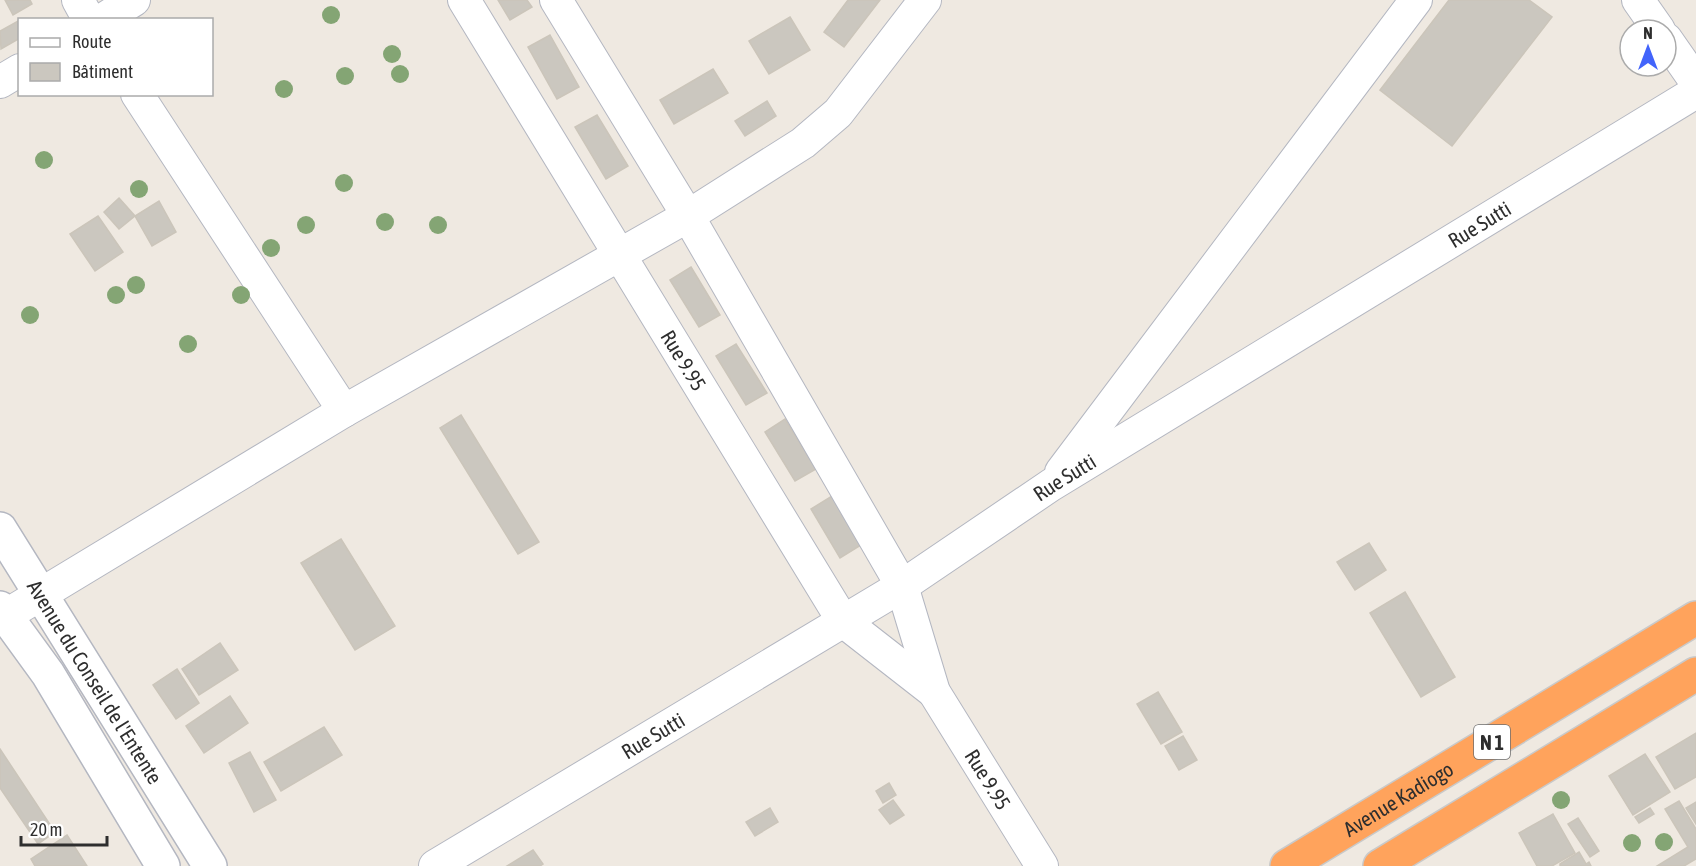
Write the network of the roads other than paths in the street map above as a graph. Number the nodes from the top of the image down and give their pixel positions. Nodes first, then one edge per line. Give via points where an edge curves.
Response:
1 (78, 0) edge
2 (134, 0) edge
3 (464, 0) edge
4 (556, 0) edge
5 (926, 0) edge
6 (1416, 0) edge
7 (1638, 0) edge
8 (88, 18) edge
9 (105, 18) edge
10 (1651, 18) edge
11 (1678, 56) edge
12 (18, 71) edge
13 (0, 82) edge
14 (1696, 82) edge
15 (1696, 92) edge
16 (138, 96) edge
17 (688, 216) junction
18 (619, 255) junction
19 (344, 411) junction
20 (1051, 485) junction
21 (0, 529) edge
22 (902, 586) junction
23 (40, 595) junction
24 (2, 615) edge
25 (1696, 618) edge
26 (843, 621) junction
27 (1696, 674) edge
28 (934, 692) junction
29 (163, 866) edge
30 (210, 866) edge
31 (435, 866) edge
32 (1042, 866) edge
33 (1287, 866) edge
34 (1380, 866) edge

1 - 8 street
2 - 9 street
3 - 18 street, Rue 9.95
4 - 17 street, Rue 9.95
5 - 17 street via 838,113 803,143
6 - 20 street
7 - 10 street
11 - 14 street
12 - 13 street
15 - 20 street, Rue Sutti
16 - 19 street
17 - 18 street
17 - 22 street, Rue 9.95
18 - 19 street
18 - 26 street, Rue 9.95
19 - 23 street
20 - 22 street, Rue Sutti
21 - 23 street, Avenue du Conseil de l'Entente
22 - 26 street, Rue Sutti
22 - 28 street, Rue 9.95
23 - 24 street
23 - 30 street, Avenue du Conseil de l'Entente
24 - 29 street, Avenue du Conseil de l'Entente via 48,674
25 - 33 highway, Avenue Kadiogo / N 1
26 - 28 street, Rue 9.95
26 - 31 street, Rue Sutti
27 - 34 highway, N 1
28 - 32 street, Rue 9.95

